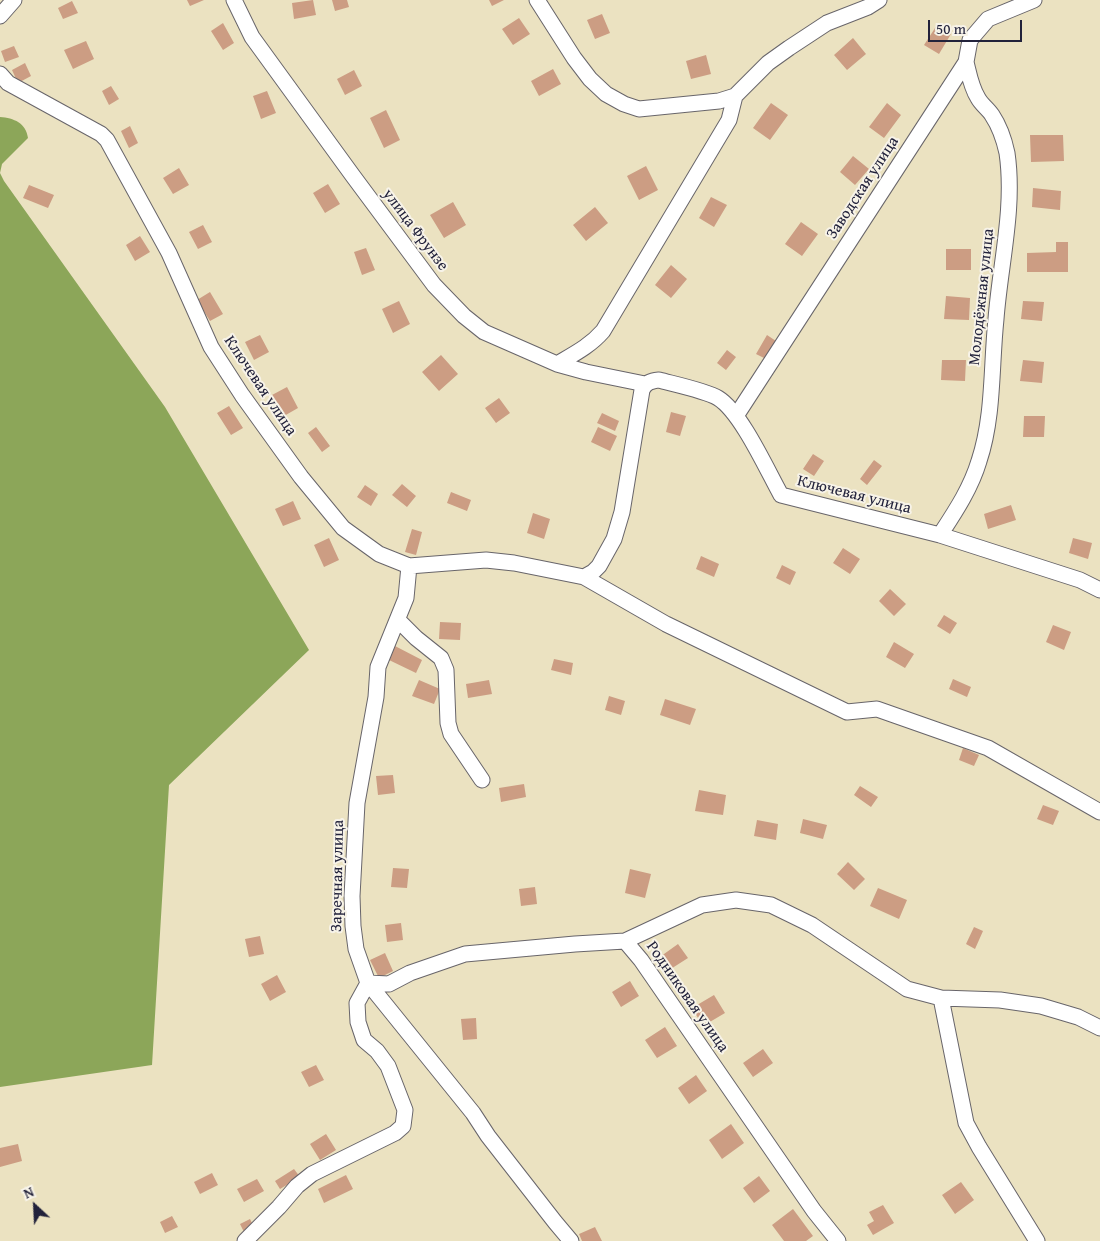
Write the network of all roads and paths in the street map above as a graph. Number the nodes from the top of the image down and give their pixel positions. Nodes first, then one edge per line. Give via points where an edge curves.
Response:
1 (14, 0) edge
2 (234, 0) edge
3 (537, 0) edge
4 (879, 0) edge
5 (1034, 0) edge
6 (0, 16) edge
7 (966, 62) junction
8 (0, 74) edge
9 (735, 96) junction
10 (557, 364) junction
11 (645, 384) junction
12 (736, 416) junction
13 (940, 535) junction
14 (409, 566) junction
15 (584, 576) junction
16 (1100, 590) edge
17 (398, 620) junction
18 (482, 780) dead end
19 (1100, 812) edge
20 (625, 941) junction
21 (368, 983) junction
22 (941, 998) junction
23 (1100, 1028) edge
24 (245, 1241) edge
25 (571, 1241) edge
26 (838, 1241) edge
27 (1037, 1241) edge

1 - 6 street
2 - 10 street, улица Фрунзе via 252,37 434,285 484,332
3 - 9 street via 590,79 606,94 624,104 639,109 719,101
4 - 9 street via 827,23 789,48 768,63
5 - 7 street, Заводская улица via 988,19 970,40
7 - 12 street, Заводская улица
7 - 13 street, Молодёжная улица via 978,98 1002,133 1009,179 1008,215 984,444 969,486
8 - 14 street, Ключевая улица via 8,83 107,140 169,253 211,347 242,395 301,477 343,528 379,554
9 - 10 street via 729,120 603,331 584,349
10 - 11 street, улица Фрунзе
11 - 12 street, Ключевая улица via 660,380 718,398
11 - 15 street via 622,512 614,539 600,566
12 - 13 street, Ключевая улица via 781,495
13 - 16 street, Ключевая улица via 1080,580
14 - 15 street, Ключевая улица via 486,560 514,562
14 - 17 street, Заречная улица via 406,598
15 - 19 street, Ключевая улица via 666,624 847,712 877,709 988,748
17 - 18 street via 440,658 446,670 451,734
17 - 21 street, Заречная улица via 378,667 376,697 357,804 353,926 356,949
20 - 21 street, Родниковая улица via 465,954 410,973 389,984
20 - 22 street via 702,905 736,900 771,905 812,925 907,988
20 - 26 street, Родниковая улица
21 - 24 street via 357,1003 358,1022 364,1040 378,1051 388,1066 405,1110 403,1126 312,1174
21 - 25 street, Заречная улица
22 - 23 street via 1000,1000 1041,1006 1078,1017
22 - 27 street via 966,1123

